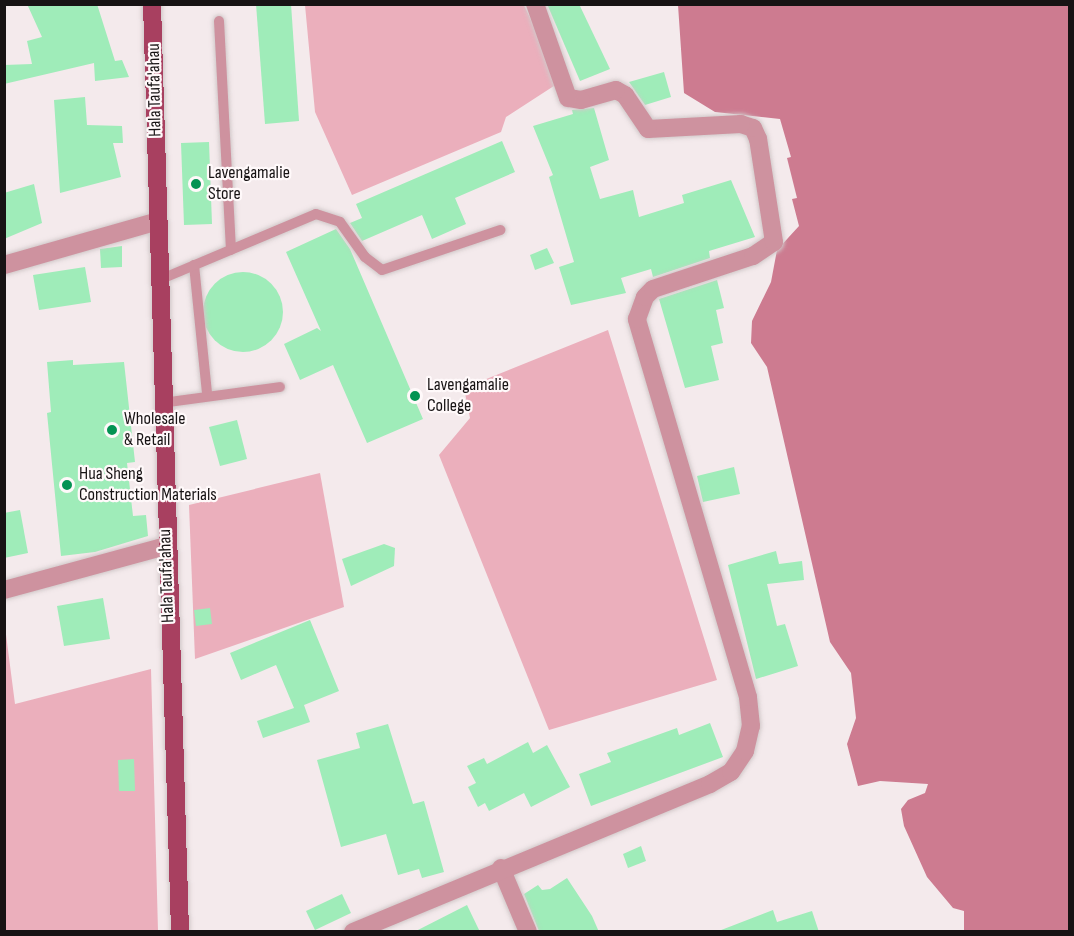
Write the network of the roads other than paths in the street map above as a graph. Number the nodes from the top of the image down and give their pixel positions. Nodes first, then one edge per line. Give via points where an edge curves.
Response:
1 (152, 4) edge
2 (535, 4) edge
3 (219, 21) dead end
4 (158, 221) junction
5 (500, 230) dead end
6 (231, 250) junction
7 (4, 265) edge
8 (194, 265) junction
9 (159, 280) junction
10 (280, 387) dead end
11 (207, 393) junction
12 (162, 403) junction
13 (166, 546) junction
14 (4, 590) edge
15 (501, 868) junction
16 (180, 932) edge
17 (353, 932) edge
18 (528, 932) edge

1 - 4 main road, Hala Taufa'ahau
2 - 15 street via 568,98 621,92 643,126 654,130 741,124 753,128 774,242 753,256 653,289 645,297 637,319 748,696 752,726 745,751 731,772 710,784
3 - 6 lane
4 - 7 street
4 - 9 main road, Hala Taufa'ahau
5 - 6 lane via 382,270 365,257 340,222 316,213
6 - 8 lane
8 - 9 lane
8 - 11 lane
9 - 12 main road, Hala Taufa'ahau
10 - 11 lane
11 - 12 lane
12 - 13 main road, Hala Taufa'ahau
13 - 14 street
13 - 16 main road, Hala Taufa'ahau
15 - 17 street
15 - 18 street

